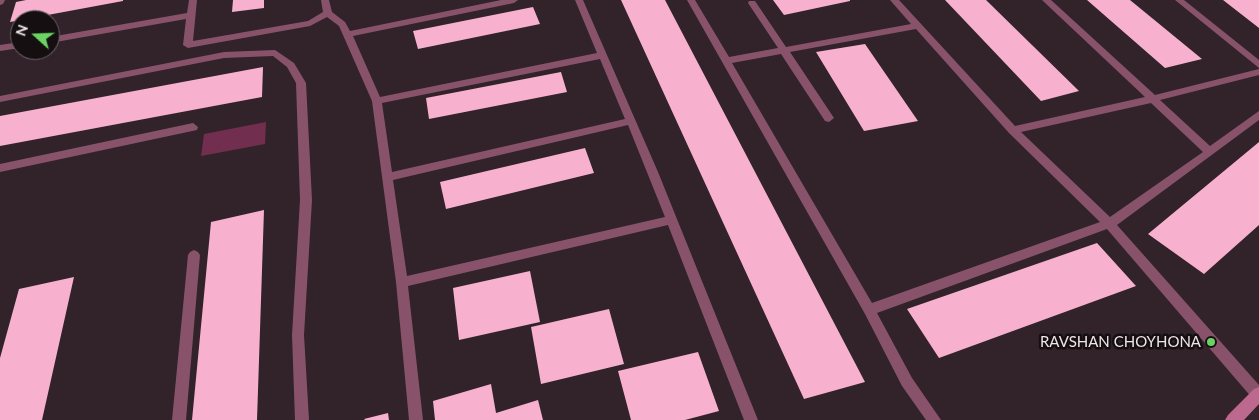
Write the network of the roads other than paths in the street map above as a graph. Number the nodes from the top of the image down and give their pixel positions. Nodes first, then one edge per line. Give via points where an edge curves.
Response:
1 (193, 0) edge
2 (325, 0) edge
3 (514, 0) edge
4 (579, 0) edge
5 (691, 0) edge
6 (894, 0) edge
7 (1046, 0) edge
8 (1179, 0) edge
9 (752, 3) dead end
10 (328, 13) junction
11 (191, 15) junction
12 (917, 26) junction
13 (348, 34) junction
14 (60, 38) edge
15 (784, 51) junction
16 (602, 54) junction
17 (726, 61) junction
18 (1259, 65) edge
19 (1259, 72) edge
20 (0, 99) edge
21 (1152, 99) junction
22 (377, 101) junction
23 (1259, 114) edge
24 (829, 118) dead end
25 (631, 121) junction
26 (192, 127) dead end
27 (1013, 130) junction
28 (1210, 152) junction
29 (0, 168) edge
30 (388, 177) junction
31 (672, 220) junction
32 (1110, 224) junction
33 (194, 255) dead end
34 (402, 282) junction
35 (869, 310) junction
36 (1259, 394) edge
37 (179, 420) edge
38 (302, 420) edge
39 (416, 420) edge
40 (751, 420) edge
41 (934, 420) edge
42 (1233, 420) edge

1 - 11 lane
2 - 10 lane
3 - 13 lane
4 - 16 lane
5 - 17 lane
6 - 12 lane
7 - 21 lane
8 - 18 lane
9 - 15 lane
10 - 11 lane via 310,23 188,45
10 - 13 lane via 342,24
11 - 14 lane
12 - 15 lane
12 - 27 lane
13 - 22 lane
15 - 17 lane
15 - 24 lane
16 - 22 lane
16 - 25 lane
17 - 35 lane
19 - 21 lane
20 - 38 lane via 224,55 274,53 291,65 301,82 306,200 298,336
21 - 27 lane
21 - 28 lane
22 - 30 lane
23 - 28 lane
25 - 30 lane
25 - 31 lane
26 - 29 lane
27 - 32 lane
28 - 32 lane
30 - 34 lane
31 - 34 lane
31 - 40 lane
32 - 35 lane
32 - 36 lane
33 - 37 lane
34 - 39 lane
35 - 41 lane via 906,382
36 - 42 main road

